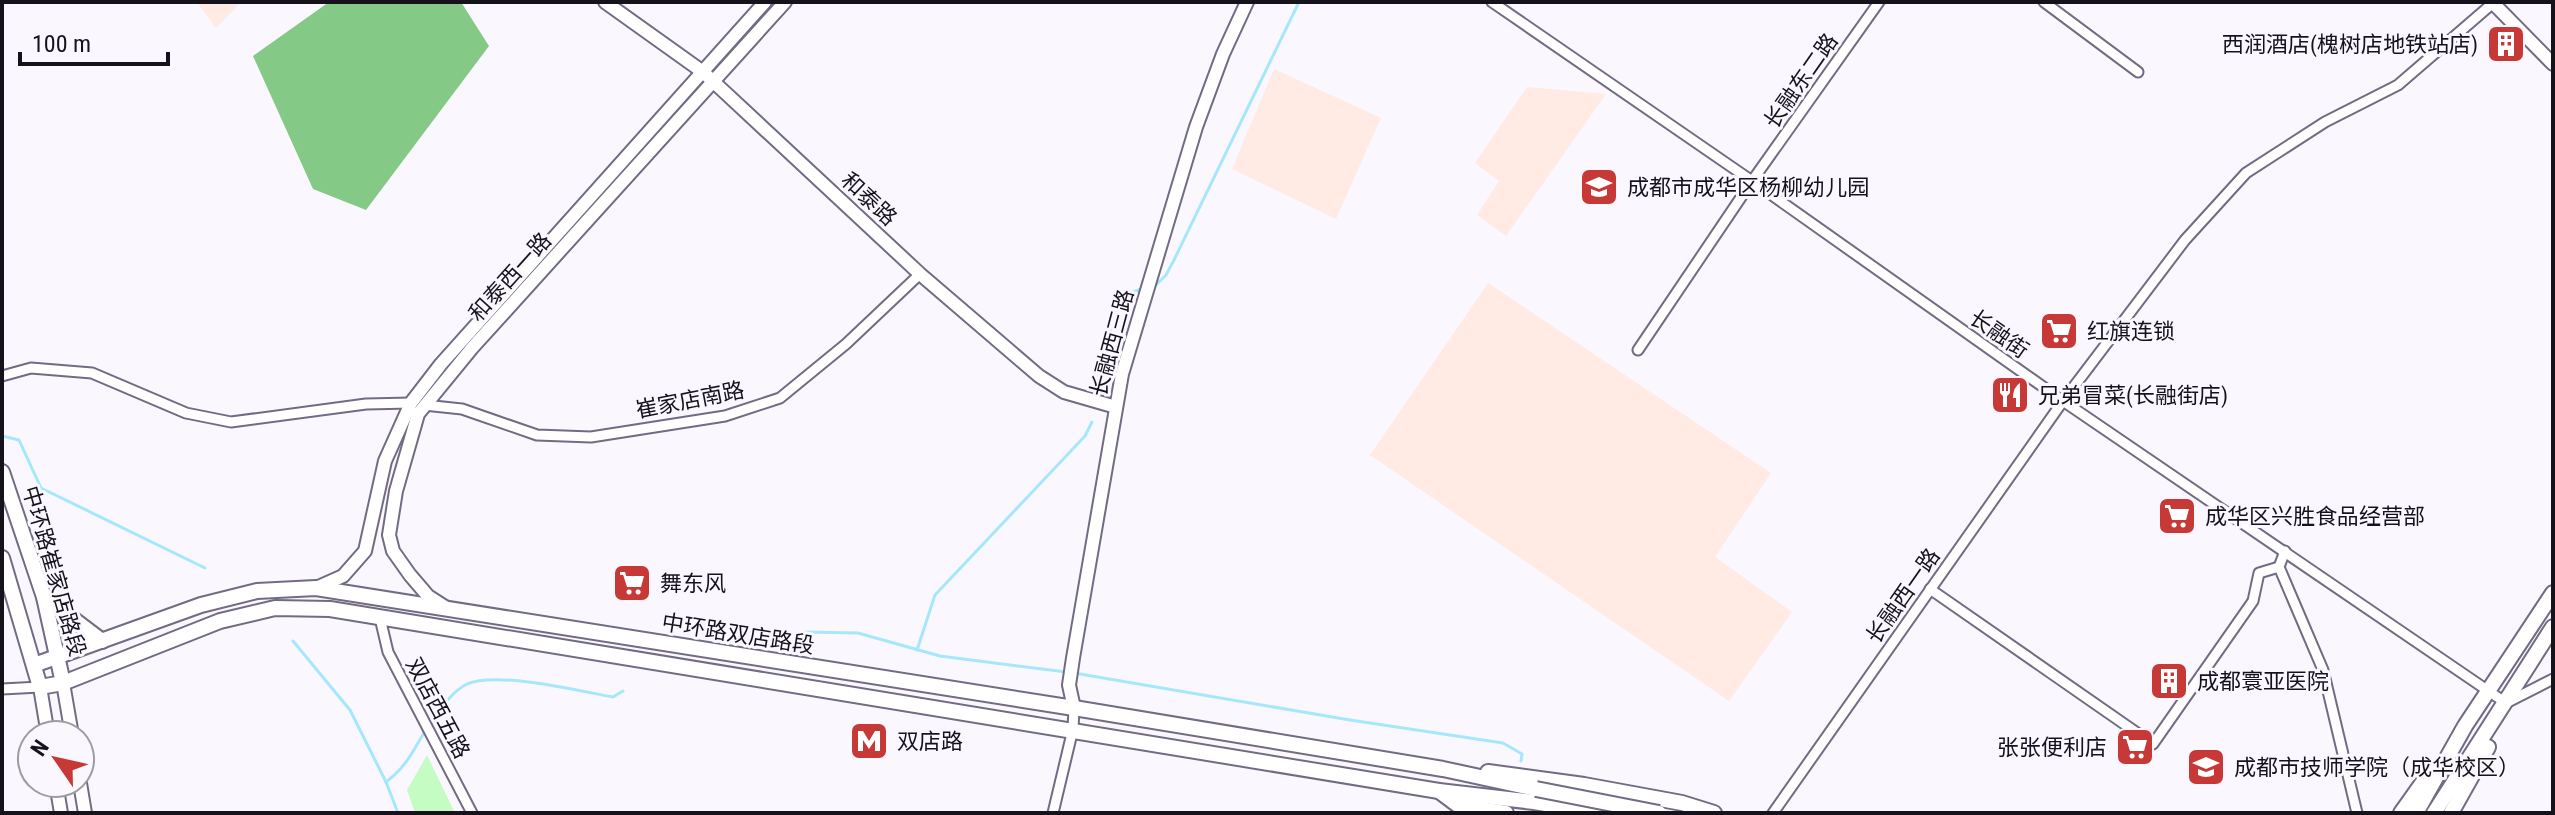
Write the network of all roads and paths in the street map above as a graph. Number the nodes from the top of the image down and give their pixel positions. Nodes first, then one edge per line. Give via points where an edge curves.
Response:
1 (605, 2) edge
2 (765, 2) edge
3 (785, 2) edge
4 (1247, 2) edge
5 (1492, 2) edge
6 (1879, 2) edge
7 (2044, 2) edge
8 (2492, 2) edge
9 (2553, 64) edge
10 (703, 72) junction
11 (2138, 72) dead end
12 (714, 83) junction
13 (1752, 181) junction
14 (920, 274) junction
15 (1638, 350) dead end
16 (2, 376) edge
17 (2063, 401) junction
18 (418, 404) junction
19 (1116, 407) junction
20 (2, 472) edge
21 (2285, 551) junction
22 (2, 558) edge
23 (2279, 567) junction
24 (316, 588) junction
25 (1930, 589) junction
26 (2553, 593) edge
27 (44, 597) junction
28 (451, 611) junction
29 (380, 618) junction
30 (2553, 627) edge
31 (102, 641) junction
32 (59, 658) junction
33 (34, 665) junction
34 (2553, 679) edge
35 (63, 683) junction
36 (40, 687) junction
37 (2, 689) edge
38 (2488, 691) junction
39 (2506, 703) junction
40 (1074, 708) junction
41 (45, 719) edge
42 (69, 719) edge
43 (2465, 726) junction
44 (1073, 729) junction
45 (1443, 769) junction
46 (1439, 791) junction
47 (1535, 796) junction
48 (472, 813) edge
49 (1053, 813) edge
50 (1506, 813) edge
51 (1598, 813) edge
52 (1659, 813) edge
53 (1714, 813) edge
54 (1773, 813) edge
55 (2357, 813) edge
56 (2401, 813) edge
57 (2416, 813) edge
58 (2434, 813) edge
59 (2451, 813) edge

1 - 10 street, 和泰路
2 - 10 street, 和泰西一路
3 - 12 street, 和泰西一路
4 - 19 street, 长融西三路 via 1196,127
5 - 13 street, 长融街
6 - 13 street, 长融东二路
7 - 11 street
8 - 9 street
8 - 17 street, 长融西一路 via 2398,85 2325,122 2246,173 2185,240
10 - 12 street, 和泰路
10 - 18 street, 和泰西一路 via 441,364
12 - 14 street, 和泰路
12 - 18 street, 和泰西一路
13 - 15 street, 长融东二路
13 - 17 street, 长融街
14 - 18 street, 崔家店南路 via 780,398 725,416 591,437 537,435 462,409
14 - 19 street, 和泰路 via 1039,376 1064,392
16 - 18 street, 崔家店南路 via 31,368 92,373 186,413 231,422 366,404
17 - 21 street, 长融街
17 - 25 street, 长融西一路
18 - 24 street, 和泰西一路 via 385,461 365,551 343,576
18 - 28 street, 和泰西一路 via 389,535 410,575
19 - 40 street, 长融西三路 via 1069,685
20 - 27 main road, 中环路崔家店路段
21 - 23 street
21 - 38 street, 长融街
22 - 33 main road, 中环路崔家店路段
23 - 25 street via 2259,573 2253,601 2153,744
23 - 55 street via 2323,670
24 - 28 main road, 中环路双店路段
24 - 31 main road, 中环路双店路段 via 257,591
25 - 54 street, 长融西一路
26 - 38 main road
27 - 31 main road
27 - 32 main road, 中环路崔家店路段
28 - 40 main road, 中环路双店路段
29 - 35 main road, 中环路双店路段 via 330,609 275,608 220,621
29 - 44 main road, 中环路双店路段
29 - 48 street, 双店西五路 via 388,652
30 - 39 main road
31 - 32 main road, 中环路双店路段
32 - 33 main road, 中环路双店路段
32 - 35 main road, 中环路崔家店路段
33 - 36 main road, 中环路崔家店路段
34 - 39 street
35 - 36 main road, 中环路双店路段
35 - 42 street
36 - 37 street
36 - 41 street
38 - 39 street, 长融街
38 - 43 main road
39 - 58 main road
39 - 59 main road
40 - 44 street
40 - 45 main road, 中环路双店路段
43 - 56 main road
43 - 57 main road
44 - 46 main road, 中环路双店路段
44 - 49 street
45 - 47 main road
45 - 53 main road via 1584,785
46 - 47 main road
46 - 50 main road via 1459,806
47 - 51 main road
47 - 52 main road, bridge

